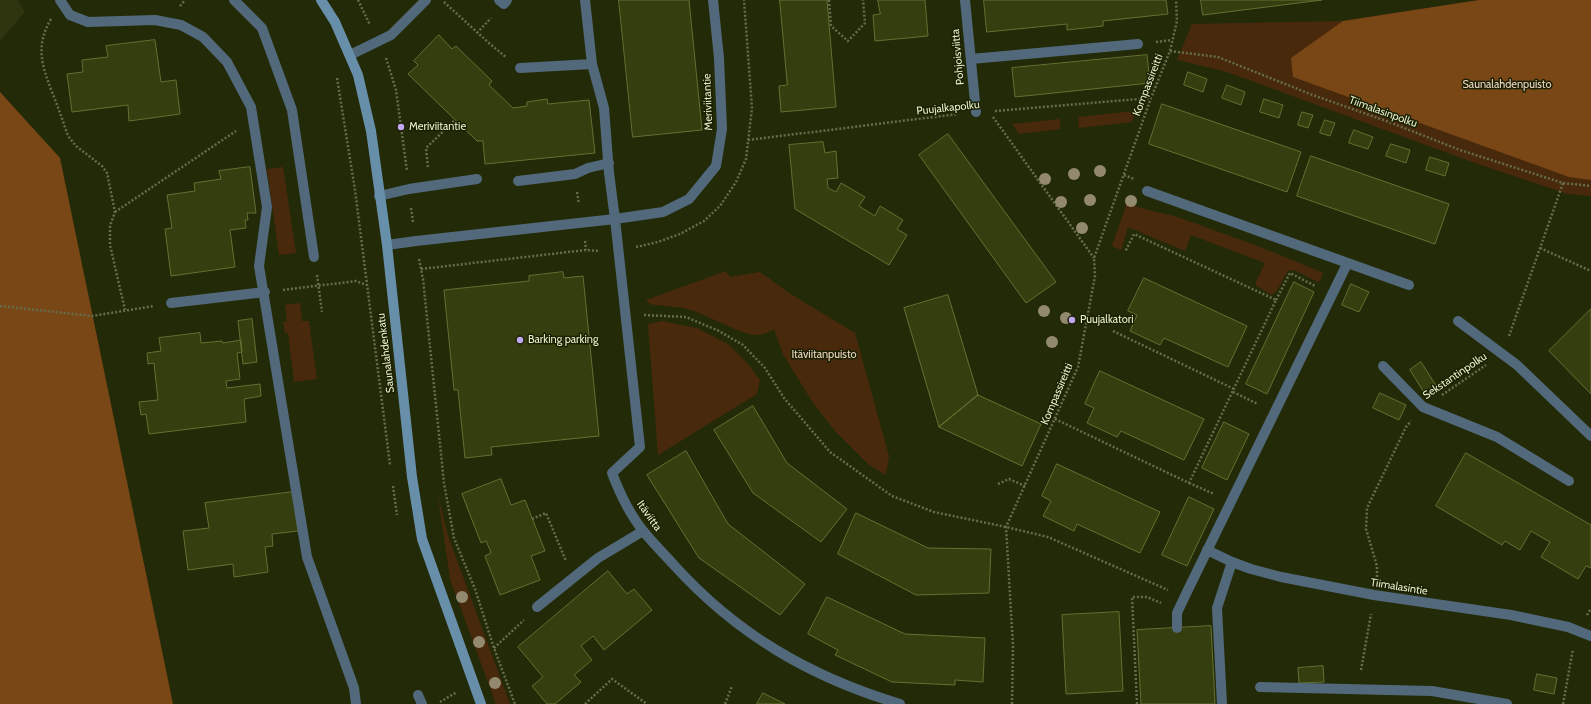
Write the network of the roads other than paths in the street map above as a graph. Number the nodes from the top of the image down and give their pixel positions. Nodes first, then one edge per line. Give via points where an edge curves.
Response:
1 (60, 0) edge
2 (234, 0) edge
3 (321, 0) edge
4 (426, 0) edge
5 (498, 0) edge
6 (507, 0) edge
7 (585, 0) edge
8 (712, 0) edge
9 (965, 0) edge
10 (1138, 44) dead end
11 (350, 55) junction
12 (970, 59) junction
13 (592, 64) junction
14 (520, 68) dead end
15 (976, 112) road end
16 (609, 163) junction
17 (477, 179) dead end
18 (518, 181) dead end
19 (1147, 191) dead end
20 (379, 196) junction
21 (615, 219) junction
22 (387, 245) junction
23 (314, 257) road end
24 (1347, 264) junction
25 (1409, 286) dead end
26 (265, 292) junction
27 (171, 303) road end
28 (1458, 321) dead end
29 (1383, 366) dead end
30 (1591, 436) edge
31 (1569, 481) dead end
32 (643, 531) junction
33 (1207, 550) junction
34 (1232, 562) junction
35 (538, 607) road end
36 (1177, 628) dead end
37 (1591, 636) edge
38 (1260, 687) dead end
39 (356, 704) edge
40 (481, 704) edge
41 (900, 704) edge
42 (1222, 704) edge
43 (1507, 704) edge

1 - 26 street via 70,15 88,22 155,20 181,25 203,37 227,62 251,107 253,119 267,207 259,266
2 - 23 street via 262,28 292,110
3 - 11 street, Saunalahdenkatu via 335,22
4 - 11 street via 391,35
5 - 6 street via 504,4
7 - 13 street, Itäviitta
8 - 21 street, Meriviitantie via 722,128 716,166 689,199 663,212
9 - 12 street, Pohjoisviitta
10 - 12 street
11 - 20 street, Saunalahdenkatu via 358,75 370,131
12 - 15 street, Pohjoisviitta
13 - 14 street
13 - 16 street, Itäviitta via 604,108
16 - 18 street via 575,174
16 - 21 street, Itäviitta
17 - 20 street
19 - 24 street
20 - 22 street, Saunalahdenkatu
21 - 22 street, Meriviitantie
21 - 32 street, Itäviitta via 640,447 612,473
22 - 40 street, Saunalahdenkatu via 412,477 422,539
24 - 25 street
24 - 33 street
26 - 27 street
26 - 39 street via 307,557 354,688
28 - 30 street via 1517,365
29 - 31 street via 1423,407 1497,437
32 - 35 street via 598,558
32 - 41 street, Itäviitta via 694,587 724,614 762,642 796,663 830,679
33 - 34 street, Tiimalasintie
33 - 36 street via 1177,613
34 - 37 street, Tiimalasintie via 1296,580 1374,595 1511,615 1568,627
34 - 42 street via 1217,608
38 - 43 street via 1432,691

